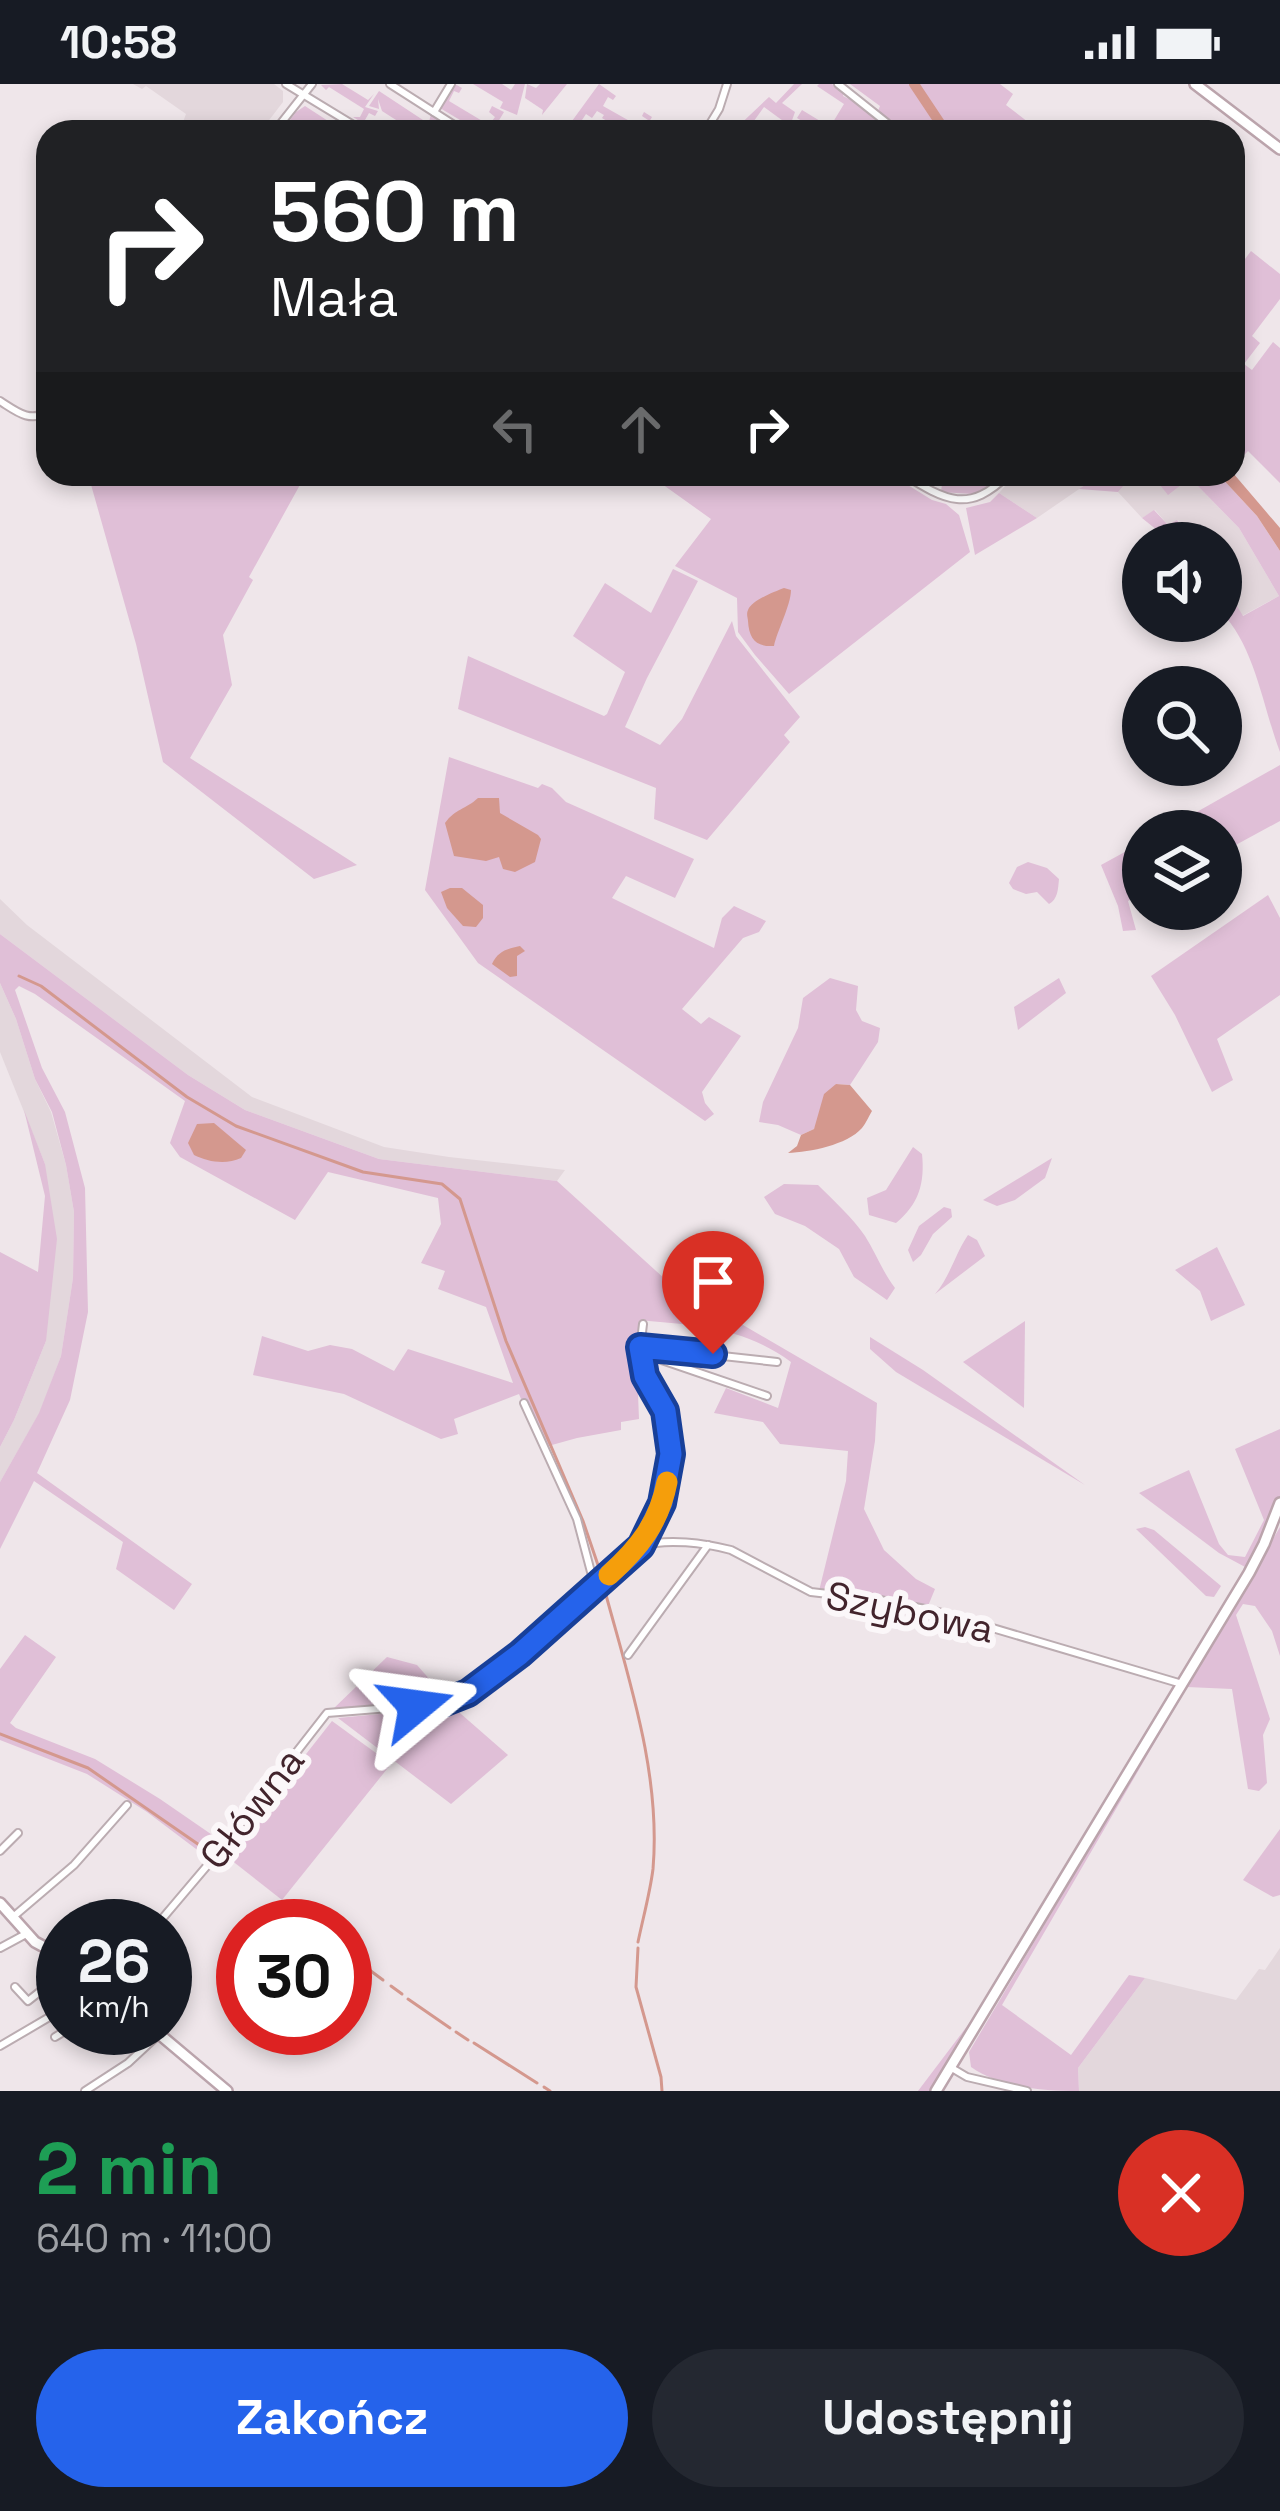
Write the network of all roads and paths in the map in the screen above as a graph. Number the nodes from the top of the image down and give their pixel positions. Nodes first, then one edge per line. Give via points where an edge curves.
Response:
1 (286, 84) edge
2 (312, 84) edge
3 (390, 84) edge
4 (451, 84) edge
5 (727, 84) edge
6 (838, 84) edge
7 (1195, 84) edge
8 (304, 94) junction
9 (434, 112) junction
10 (283, 120) edge
11 (345, 120) edge
12 (446, 120) edge
13 (712, 120) edge
14 (883, 120) edge
15 (1242, 120) edge
16 (1245, 122) edge
17 (1280, 149) edge
18 (0, 400) edge
19 (36, 416) edge
20 (922, 486) edge
21 (998, 486) edge
22 (643, 1324) dead end
23 (640, 1350) junction
24 (777, 1362) dead end
25 (767, 1396) dead end
26 (524, 1402) dead end
27 (1280, 1503) edge
28 (652, 1528) junction
29 (654, 1542) junction
30 (708, 1545) junction
31 (641, 1546) junction
32 (598, 1584) junction
33 (628, 1655) dead end
34 (1182, 1684) junction
35 (127, 1805) dead end
36 (18, 1833) dead end
37 (0, 1851) edge
38 (179, 1899) edge
39 (0, 1903) edge
40 (13, 1918) junction
41 (26, 1934) junction
42 (36, 1941) edge
43 (0, 1948) edge
44 (15, 1987) dead end
45 (36, 1995) edge
46 (36, 2024) edge
47 (0, 2045) edge
48 (135, 2055) edge
49 (184, 2055) edge
50 (950, 2067) junction
51 (85, 2091) edge
52 (227, 2091) edge
53 (936, 2091) edge
54 (1027, 2091) edge

1 - 8 street
2 - 8 street
3 - 9 street
4 - 9 street
5 - 13 street
6 - 14 street
7 - 15 street
8 - 10 street
8 - 11 street
9 - 12 street
16 - 17 street
18 - 19 street
20 - 21 street via 959,500
22 - 23 street
23 - 24 street
23 - 25 street
23 - 28 street, Główna via 665,1411 671,1454
26 - 32 street
27 - 34 street
28 - 29 street, Główna
28 - 31 street, Główna
29 - 30 street, Szybowa
29 - 31 street, Szybowa
30 - 33 street
30 - 34 street, Szybowa via 811,1592 935,1611
31 - 32 street, Główna
32 - 38 street, Główna via 454,1700 328,1713
34 - 50 street
35 - 40 street
36 - 37 street
39 - 40 street
40 - 41 street
41 - 42 street
41 - 43 street
44 - 45 street via 28,2001
46 - 47 street
48 - 51 street
49 - 52 street
50 - 53 street
50 - 54 street

